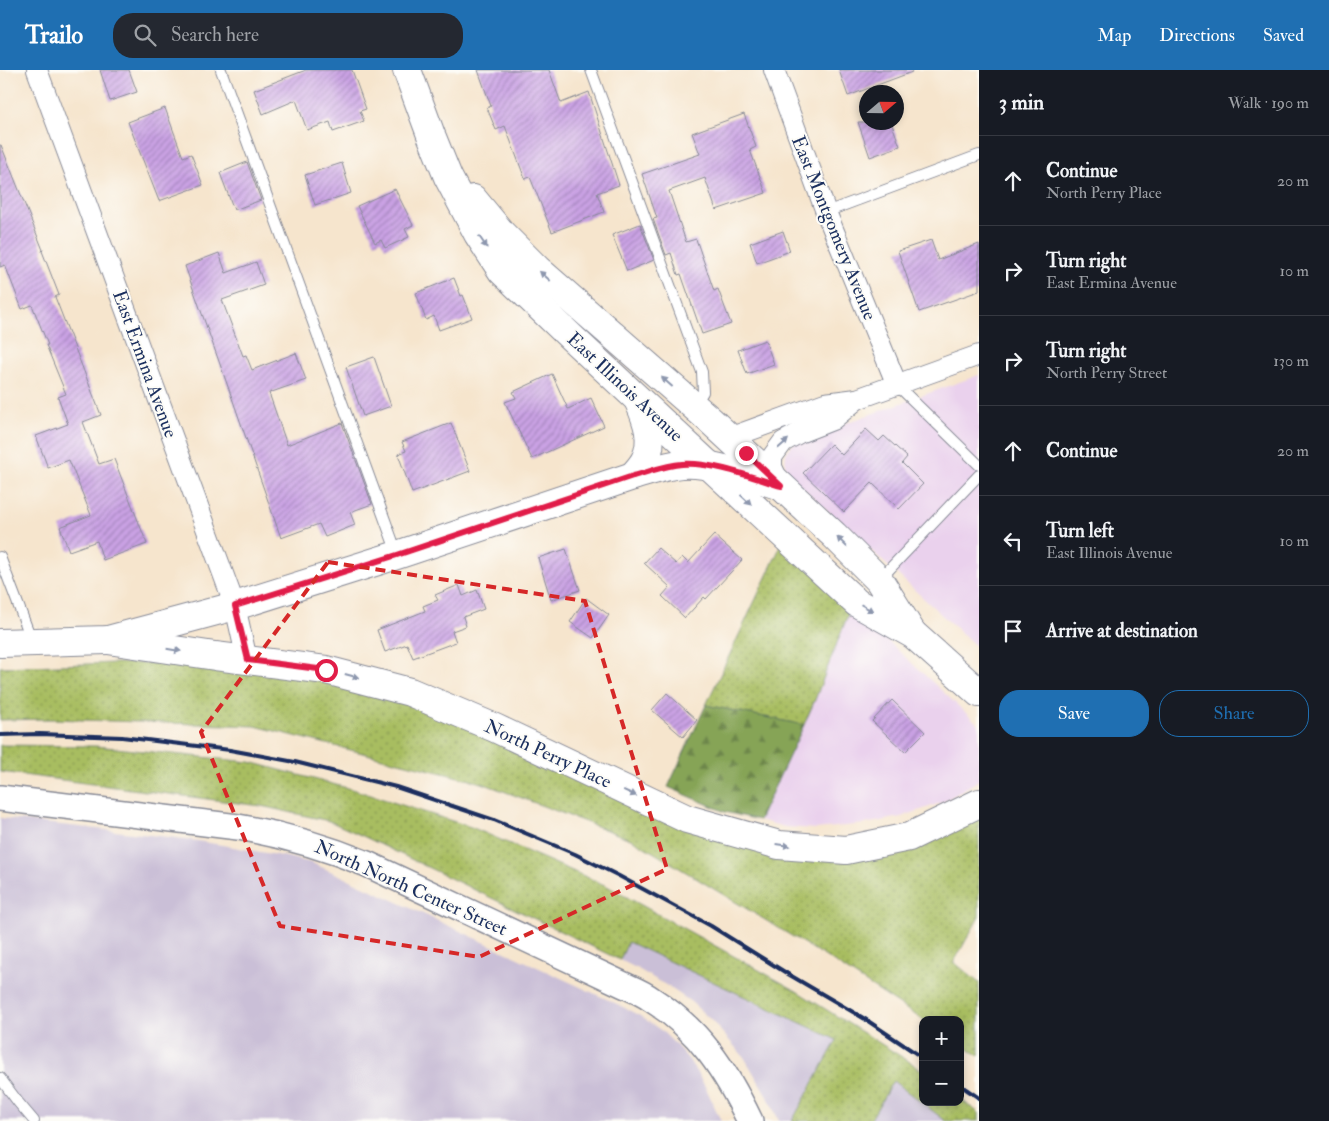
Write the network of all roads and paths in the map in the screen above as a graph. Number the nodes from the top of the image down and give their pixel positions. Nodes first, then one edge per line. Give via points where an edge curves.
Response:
1 (37, 70) edge
2 (221, 70) edge
3 (407, 70) edge
4 (591, 70) edge
5 (774, 70) edge
6 (431, 136) junction
7 (979, 155) edge
8 (826, 212) junction
9 (979, 355) edge
10 (897, 385) junction
11 (637, 398) junction
12 (857, 399) junction
13 (694, 406) junction
14 (729, 438) junction
15 (979, 465) edge
16 (710, 467) junction
17 (979, 475) edge
18 (633, 476) junction
19 (781, 486) junction
20 (397, 555) junction
21 (0, 557) edge
22 (879, 580) junction
23 (235, 606) junction
24 (914, 635) junction
25 (108, 640) junction
26 (32, 642) junction
27 (0, 643) edge
28 (248, 660) junction
29 (975, 687) edge
30 (0, 798) edge
31 (979, 803) edge
32 (0, 1078) edge
33 (34, 1121) edge
34 (750, 1121) edge

1 - 23 street, East Ermina Avenue
2 - 20 lane
3 - 6 main road, East Illinois Avenue
4 - 13 lane via 702,372 703,392
5 - 8 street, East Montgomery Avenue
6 -> 11 main road, East Illinois Avenue via 448,177 502,271
13 -> 6 main road, East Illinois Avenue via 537,269 502,234 476,203
7 - 8 lane
8 - 10 street, East Montgomery Avenue
9 - 10 street
10 - 12 street
10 - 15 lane
11 - 16 main road, East Illinois Avenue
11 - 18 main road via 650,429 648,453
12 - 14 street via 825,403
19 -> 12 street via 772,467 772,457 783,442 832,420
13 - 14 main road, East Illinois Avenue
14 - 19 main road, East Illinois Avenue
16 - 18 main road via 681,464
16 - 19 main road
16 -> 24 main road, East Illinois Avenue via 857,602
17 - 22 lane
18 - 20 main road
22 -> 19 main road, East Illinois Avenue
20 - 23 main road
21 - 26 lane
22 - 24 main road, East Illinois Avenue
23 - 25 main road
23 - 28 street, East Ermina Avenue
24 - 29 main road, East Illinois Avenue
25 - 26 main road
25 -> 28 main road, North Perry Place
26 - 27 main road
28 -> 31 main road, North Perry Place via 326,670 410,692 495,728 687,819 779,845 846,850 909,837
30 - 34 street, North North Center Street via 238,827 277,834 352,858 650,998 675,1016 714,1056
32 - 33 lane

